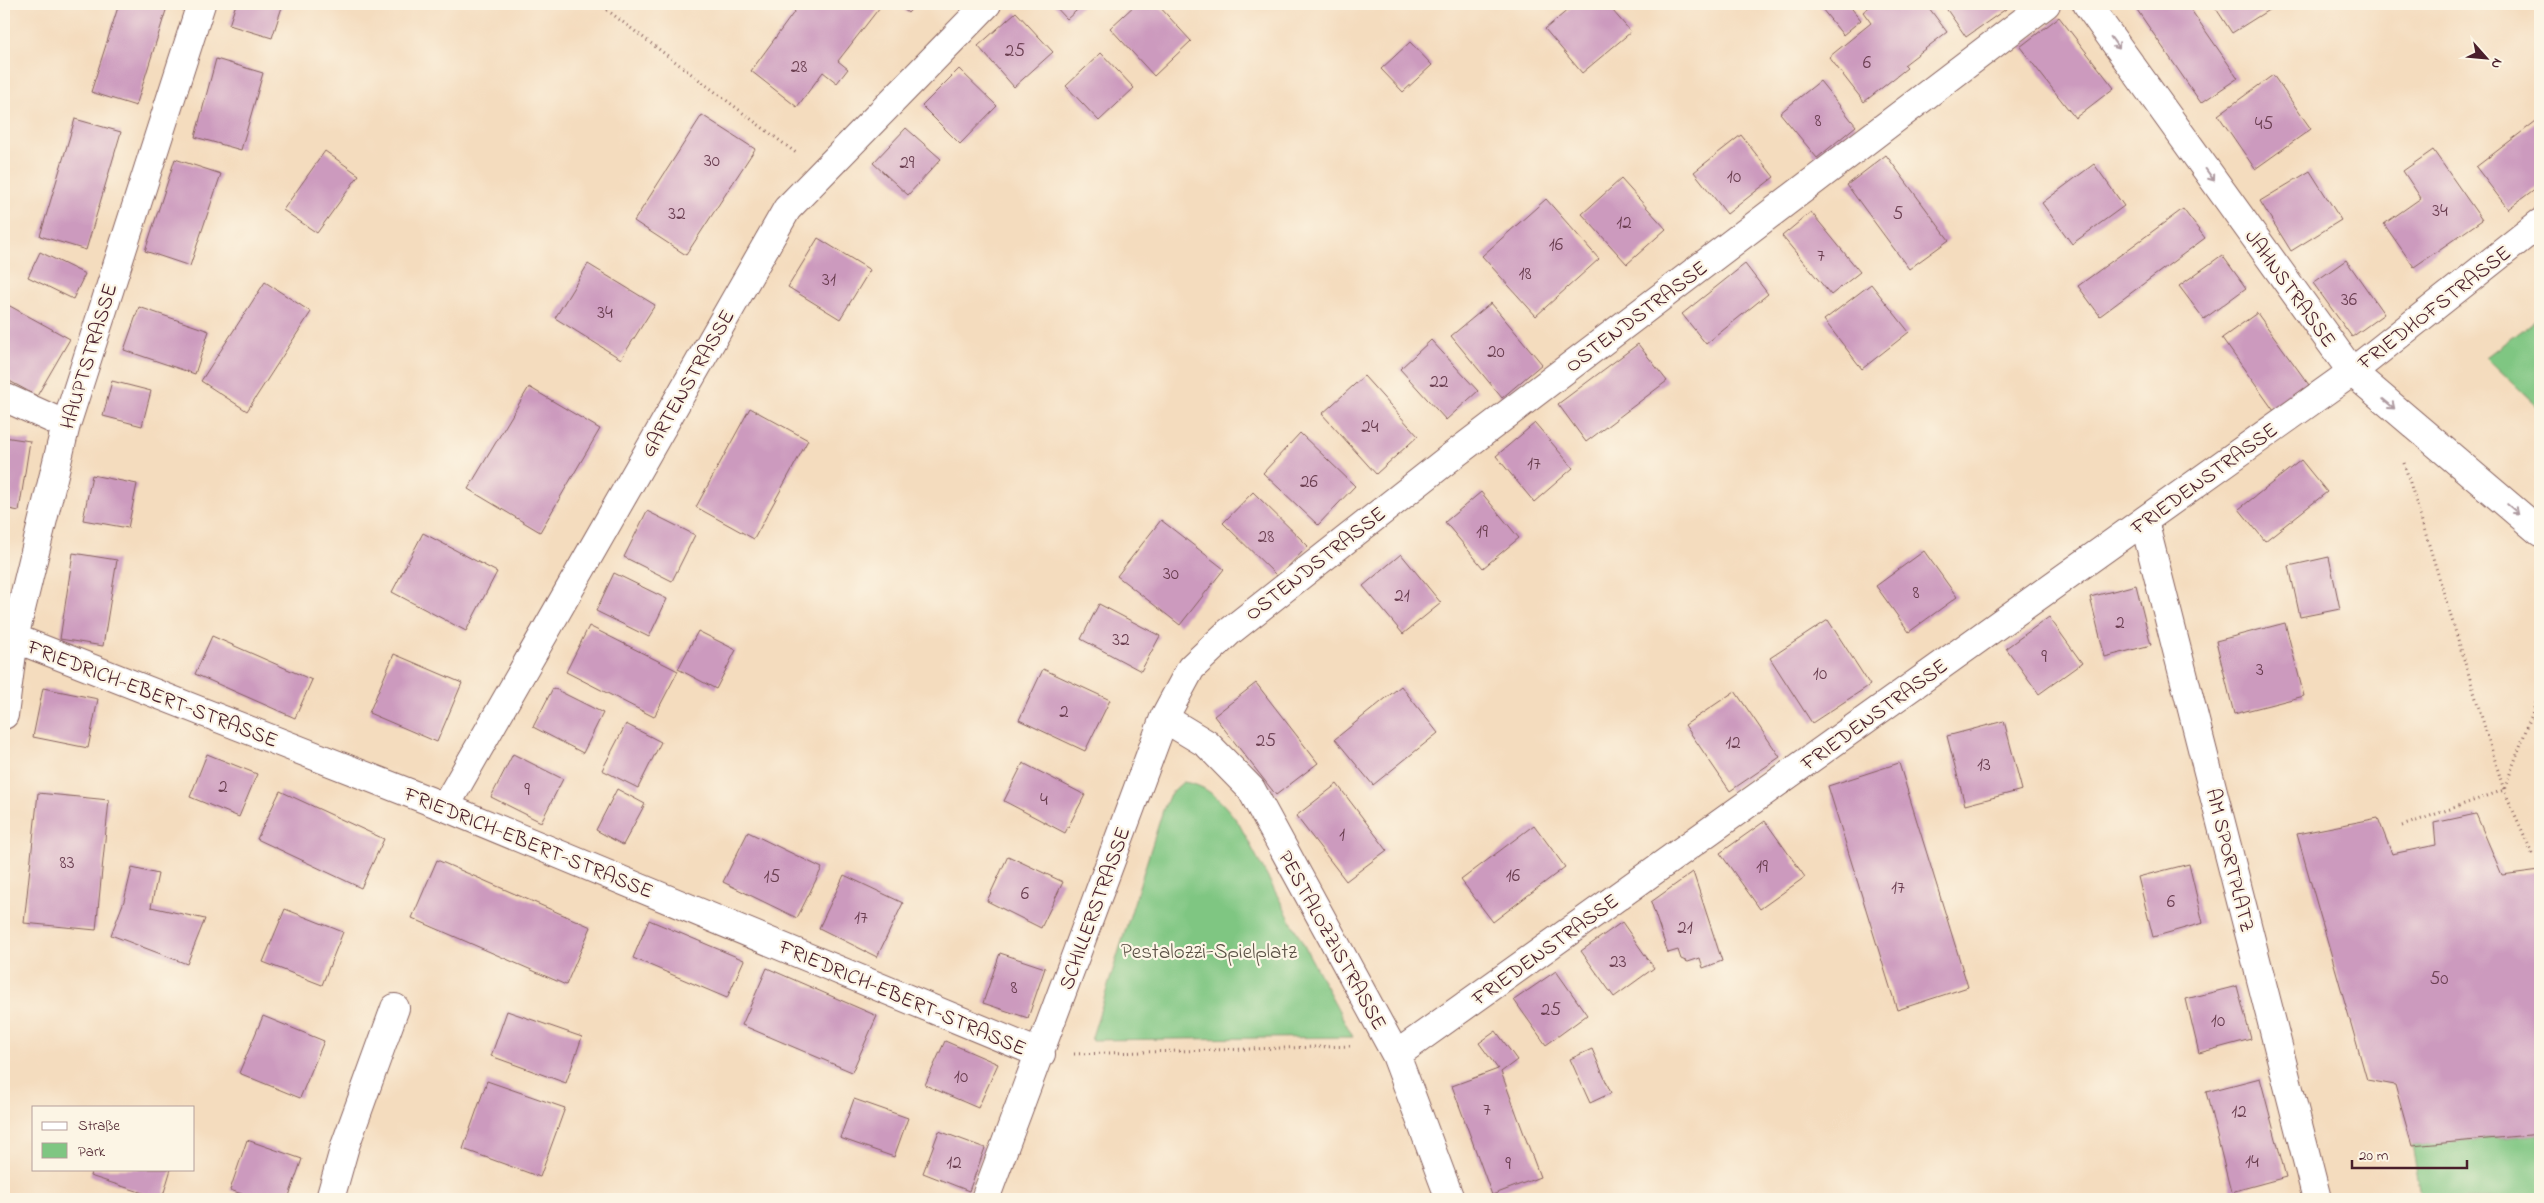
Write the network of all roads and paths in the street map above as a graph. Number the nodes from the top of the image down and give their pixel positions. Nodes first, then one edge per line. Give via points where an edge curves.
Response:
1 (201, 4) edge
2 (599, 4) edge
3 (988, 4) edge
4 (2046, 4) edge
5 (2087, 4) edge
6 (822, 173) junction
7 (2540, 223) edge
8 (2352, 372) junction
9 (4, 397) edge
10 (66, 425) junction
11 (2402, 457) dead end
12 (2144, 521) junction
13 (2540, 532) edge
14 (1229, 632) joint
15 (14, 638) junction
16 (2540, 692) edge
17 (4, 715) edge
18 (1164, 718) junction
19 (2504, 790) junction
20 (445, 807) junction
21 (2402, 826) dead end
22 (2540, 852) edge
23 (395, 1008) dead end
24 (1394, 1050) junction
25 (1040, 1054) junction
26 (330, 1199) edge
27 (985, 1199) edge
28 (1450, 1199) edge
29 (2317, 1199) edge

1 - 10 street, HAUPTSTRASSE
2 - 6 path
3 - 6 street, GARTENSTRASSE
4 - 14 street, OSTENDSTRASSE via 1447,460
5 -> 8 street, JAHNSTRASSE
6 - 20 street, GARTENSTRASSE via 787,209
7 - 8 street, FRIEDHOFSTRASSE
8 - 12 street, FRIEDENSTRASSE
8 -> 13 street, JAHNSTRASSE
9 - 10 street
10 - 15 street, HAUPTSTRASSE
11 - 19 path
12 - 24 street, FRIEDENSTRASSE
12 - 29 street, AM SPORTPLATZ
14 - 18 street, SCHILLERSTRASSE via 1191,668
15 - 17 street, HAUPTSTRASSE
15 - 20 street, FRIEDRICH-EBERT-STRASSE
16 - 19 path
18 - 24 street, PESTALOZZISTRASSE via 1207,744 1251,789
18 - 25 street, SCHILLERSTRASSE
19 - 21 path
19 - 22 path via 2532,854
20 - 25 street, FRIEDRICH-EBERT-STRASSE
23 - 26 street via 345,1146
24 - 25 path
24 - 28 street, PESTALOZZISTRASSE
25 - 27 street, SCHILLERSTRASSE

